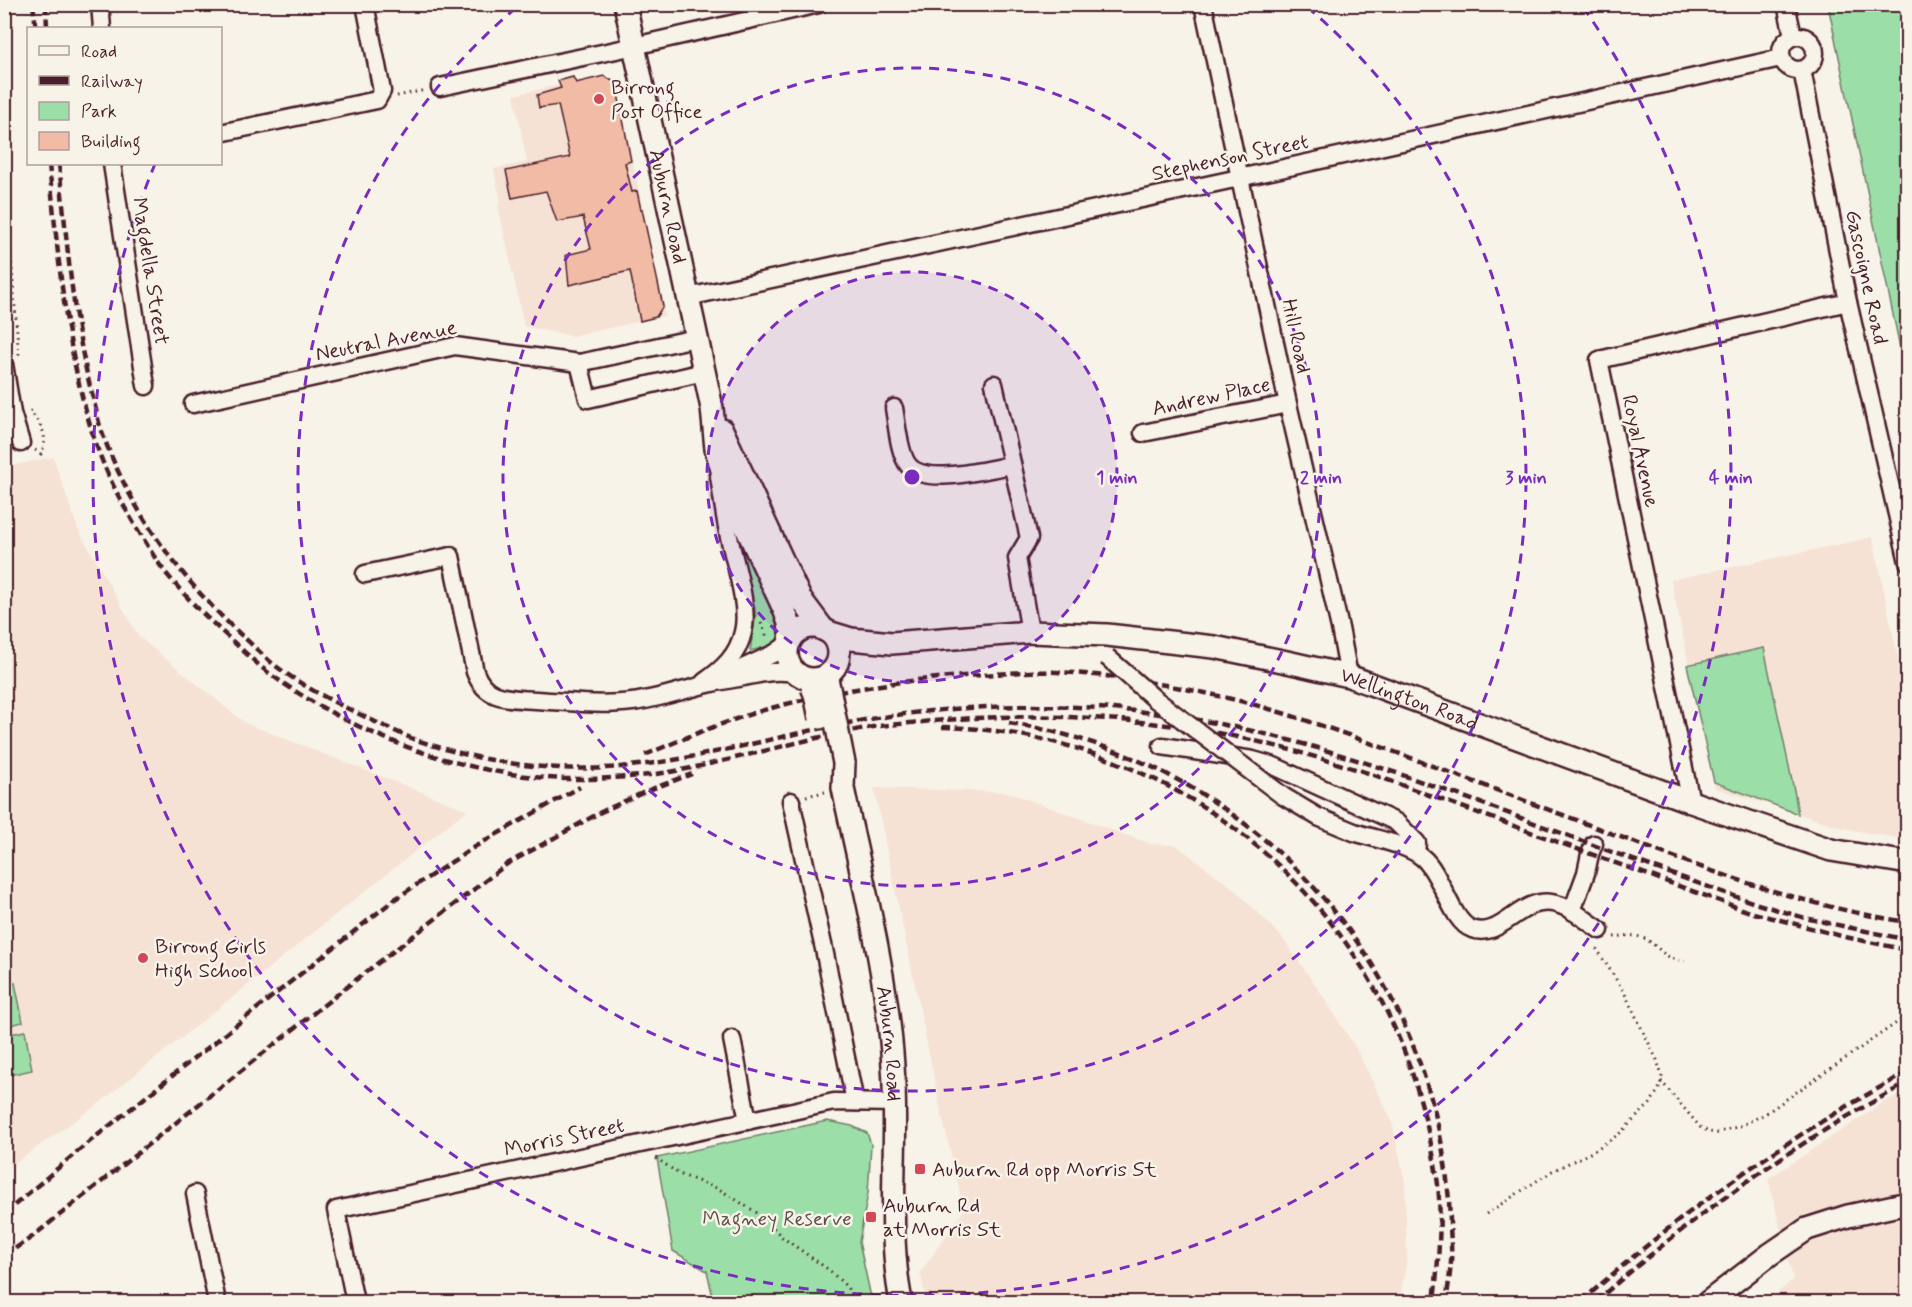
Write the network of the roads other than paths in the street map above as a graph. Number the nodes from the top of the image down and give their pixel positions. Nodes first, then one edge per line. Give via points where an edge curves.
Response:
1 (100, 4) edge
2 (365, 4) edge
3 (625, 4) edge
4 (819, 4) edge
5 (1203, 4) edge
6 (1786, 4) edge
7 (102, 27) edge
8 (1793, 36) junction
9 (634, 46) junction
10 (1781, 58) junction
11 (1802, 70) junction
12 (440, 87) road end
13 (222, 133) edge
14 (112, 165) edge
15 (1239, 178) junction
16 (688, 297) junction
17 (1848, 302) junction
18 (696, 338) junction
19 (579, 363) junction
20 (12, 364) edge
21 (704, 372) junction
22 (994, 384) dead end
23 (146, 386) dead end
24 (193, 404) dead end
25 (1288, 404) junction
26 (711, 408) junction
27 (894, 408) dead end
28 (1143, 433) dead end
29 (21, 443) road end
30 (716, 449) junction
31 (1012, 465) junction
32 (1908, 562) edge
33 (365, 574) dead end
34 (826, 631) junction
35 (1030, 632) junction
36 (1107, 635) junction
37 (783, 642) junction
38 (892, 643) junction
39 (818, 676) junction
40 (1349, 676) junction
41 (704, 685) junction
42 (1162, 746) dead end
43 (796, 799) road end
44 (1690, 802) junction
45 (1594, 844) dead end
46 (1416, 852) junction
47 (1908, 864) edge
48 (1578, 915) junction
49 (1600, 930) road end
50 (732, 1039) dead end
51 (855, 1102) junction
52 (896, 1103) junction
53 (748, 1120) junction
54 (195, 1194) dead end
55 (1908, 1203) edge
56 (217, 1302) edge
57 (355, 1302) edge
58 (901, 1302) edge
59 (1708, 1302) edge

1 - 7 street
2 - 13 street via 382,91 371,101
3 - 9 main road, Auburn Road
4 - 9 street
5 - 15 street, Hill Road
6 - 8 street
8 - 10 street via 1782,47
8 - 11 street via 1809,39 1815,49 1814,60
9 - 12 street
9 - 16 main road, Auburn Road
10 - 11 street via 1791,69
10 - 15 street, Stephenson Street
11 - 17 street, Gascoigne Road
14 - 23 street, Magdella Street
15 - 16 street, Stephenson Street
15 - 25 street, Hill Road
16 - 18 main road, Auburn Road
17 - 32 street, Gascoigne Road
17 - 44 street, Royal Avenue via 1599,360
18 - 19 street, Neutral Avenue
18 - 21 main road, Auburn Road
19 - 21 street via 588,399
19 - 24 street, Neutral Avenue via 455,346
20 - 29 street via 12,414
21 - 26 main road, Auburn Road
22 - 31 street
25 - 28 street, Andrew Place
25 - 40 street, Hill Road
26 - 30 main road, Auburn Road
26 - 34 main road, Auburn Road via 800,598
27 - 31 street via 902,450 908,465 918,473 960,474
30 - 37 main road, Auburn Road via 789,623
30 - 41 street, Auburn Road via 745,624 732,657
31 - 35 street via 1029,538 1017,558
33 - 41 street via 451,556 476,672 485,689 494,694 596,704 632,702
34 - 37 main road via 806,628
34 - 38 main road, Wellington Road via 858,640
34 - 39 main road via 839,650
35 - 36 main road, Wellington Road
35 - 38 main road, Wellington Road
36 - 40 main road, Wellington Road via 1214,647
36 - 46 street, bridge via 1107,657 1155,699 1282,796 1318,817
37 - 39 main road via 789,663
37 - 41 street via 772,655
38 - 39 main road, Wellington Road via 852,656
39 - 41 street via 769,672
39 - 52 main road, Auburn Road, bridge via 837,765 834,790 883,980
40 - 44 main road, Wellington Road
42 - 46 street via 1274,766 1396,822 1417,843
43 - 51 street, Auburn Road
44 - 47 main road, Wellington Road via 1831,850
45 - 48 street
46 - 48 street via 1433,867 1460,920 1474,930 1492,929 1538,903 1552,903
48 - 49 street
50 - 53 street
51 - 52 street, Morris Street
51 - 53 street, Morris Street via 834,1102
52 - 58 main road, Auburn Road via 894,1236
53 - 57 street, Morris Street via 336,1209
54 - 56 street
55 - 59 main road via 1807,1229

